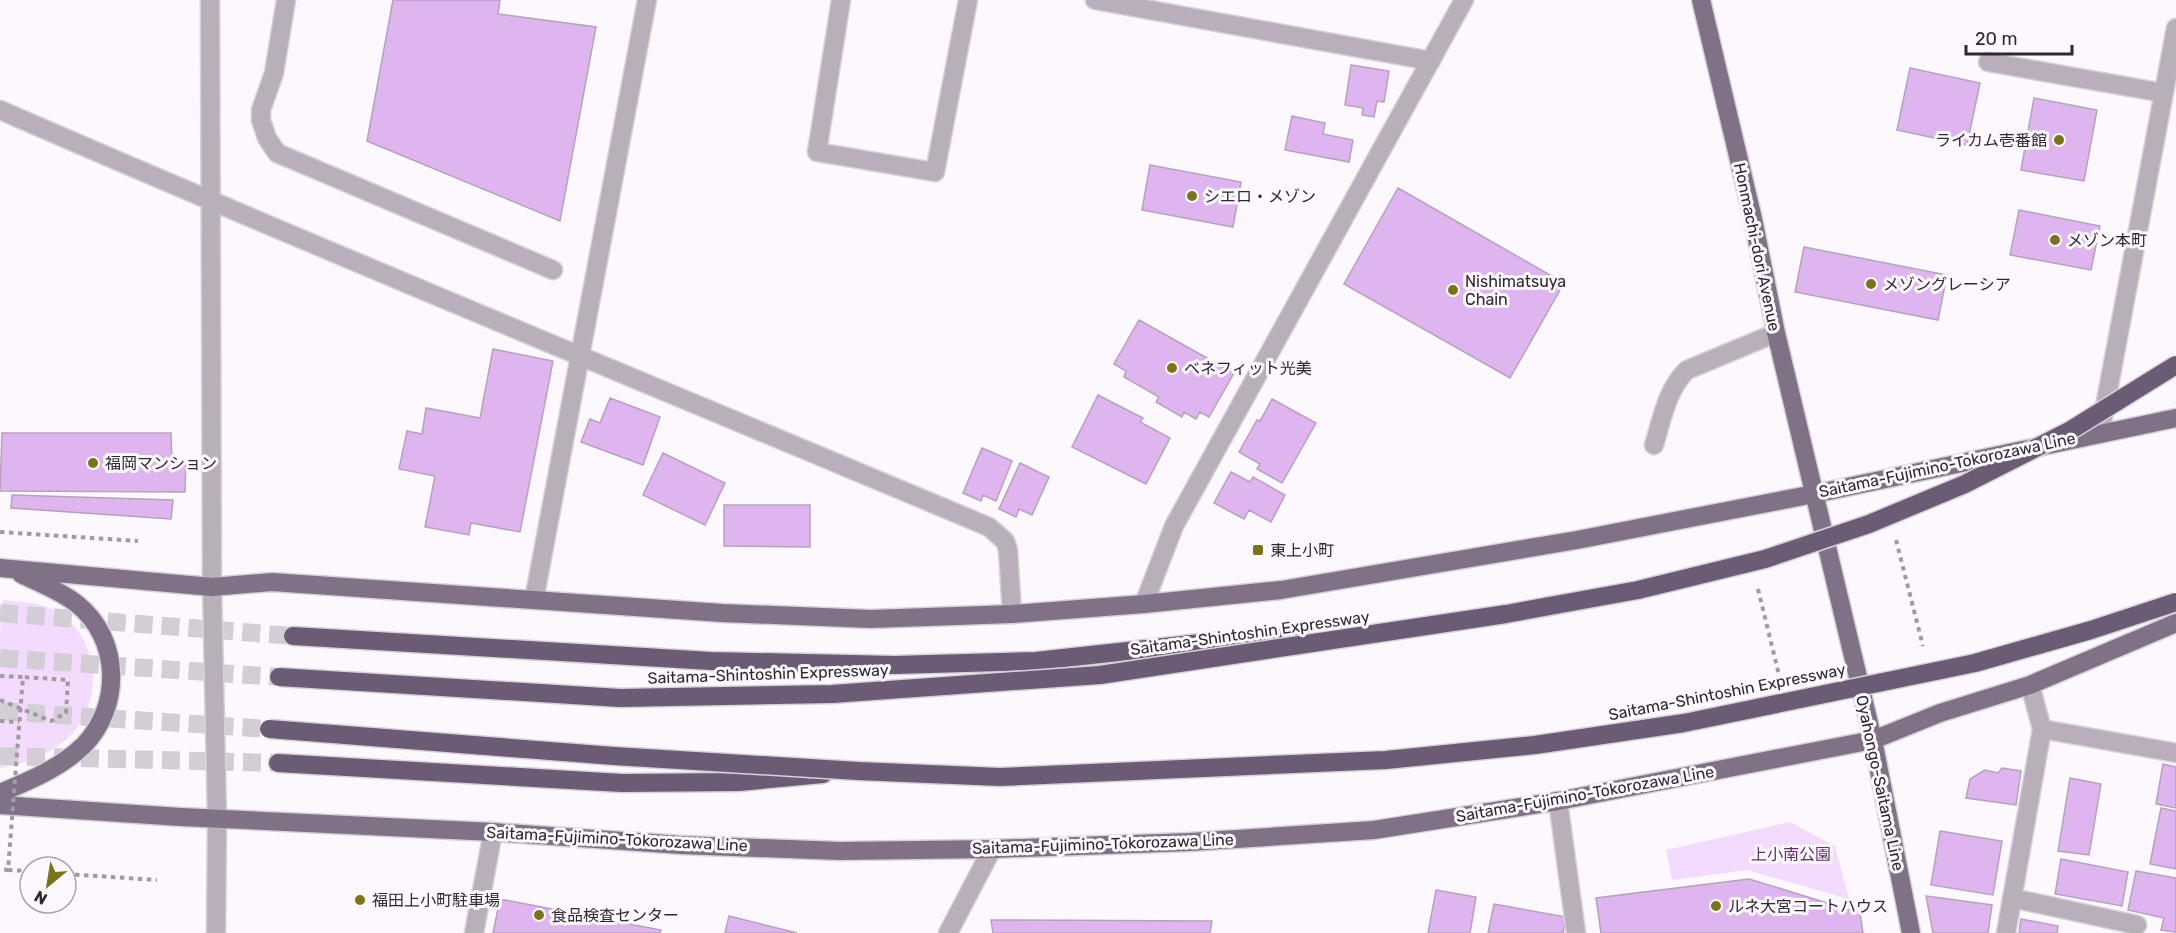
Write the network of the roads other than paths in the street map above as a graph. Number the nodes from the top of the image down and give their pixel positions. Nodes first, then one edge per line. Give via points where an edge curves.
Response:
1 (210, 0) edge
2 (286, 0) edge
3 (647, 0) edge
4 (841, 0) edge
5 (968, 0) edge
6 (1095, 0) edge
7 (1464, 0) edge
8 (1701, 0) edge
9 (2176, 28) edge
10 (1431, 61) junction
11 (1988, 62) dead end
12 (2164, 93) junction
13 (0, 110) edge
14 (211, 202) junction
15 (553, 270) dead end
16 (1776, 333) junction
17 (580, 354) junction
18 (2176, 365) edge
19 (2176, 418) edge
20 (2100, 433) junction
21 (1654, 445) dead end
22 (1814, 494) junction
23 (6, 569) edge
24 (212, 586) junction
25 (534, 600) junction
26 (2176, 602) edge
27 (1144, 604) junction
28 (1012, 614) junction
29 (2176, 623) edge
30 (1376, 634) junction
31 (293, 636) tunnel mouth
32 (279, 677) tunnel mouth
33 (2030, 686) junction
34 (269, 729) tunnel mouth
35 (2042, 729) junction
36 (1873, 740) junction
37 (2176, 753) edge
38 (278, 763) tunnel mouth
39 (858, 771) junction
40 (0, 793) edge
41 (1558, 801) junction
42 (0, 805) edge
43 (217, 818) junction
44 (493, 832) junction
45 (992, 849) junction
46 (2012, 898) junction
47 (2137, 925) dead end
48 (216, 933) edge
49 (474, 933) edge
50 (948, 933) edge
51 (1576, 933) edge
52 (1911, 933) edge
53 (2006, 933) edge

1 - 14 street
2 - 15 street via 274,73 261,110 264,129 277,153
3 - 17 street
4 - 5 street via 817,152 935,172
6 - 10 street
7 - 10 street
8 - 16 main road, Honmachi-dori Avenue
9 - 12 street
10 - 27 street via 1174,526
11 - 12 street
12 - 20 street
13 - 14 street
14 - 17 street
14 - 24 street
16 - 21 street via 1687,370 1673,388
16 - 22 main road, Honmachi-dori Avenue
17 - 25 street
17 - 28 street via 989,527 1005,541 1008,550
18 - 30 highway, Saitama-Shintoshin Expressway, bridge via 2071,430 1965,484 1869,524 1765,559 1638,590
19 - 20 main road, Saitama-Fujimino-Tokorozawa Line
20 - 22 main road, Saitama-Fujimino-Tokorozawa Line
22 - 27 main road, Saitama-Fujimino-Tokorozawa Line via 1577,540 1304,586
22 - 36 main road, Oyahongo-Saitama Line
23 - 24 main road, Saitama-Fujimino-Tokorozawa Line
23 - 40 main road via 78,604 101,631 112,677 105,711 83,745 62,763
24 - 25 main road, Saitama-Fujimino-Tokorozawa Line via 272,582
24 - 43 street
25 - 28 main road, Saitama-Fujimino-Tokorozawa Line via 871,619
26 - 39 highway, Saitama-Shintoshin Expressway, bridge via 1975,663 1684,723 1535,745 1386,760 1000,777
27 - 28 main road, Saitama-Fujimino-Tokorozawa Line
29 - 33 main road, Saitama-Fujimino-Tokorozawa Line
30 - 31 highway, bridge via 1210,642 1036,661 895,665 711,661
30 - 32 highway, Saitama-Shintoshin Expressway, bridge via 1100,675 831,694 620,698
33 - 35 street
33 - 36 main road, Saitama-Fujimino-Tokorozawa Line via 1940,713
34 - 39 highway, Saitama-Shintoshin Expressway, bridge
35 - 37 street
35 - 46 street
36 - 41 main road, Saitama-Fujimino-Tokorozawa Line
36 - 52 main road, Oyahongo-Saitama Line
38 - 39 highway, bridge via 622,783 739,782
41 - 45 main road, Saitama-Fujimino-Tokorozawa Line via 1374,830
41 - 51 street
42 - 43 main road, Saitama-Fujimino-Tokorozawa Line
43 - 44 main road, Saitama-Fujimino-Tokorozawa Line
43 - 48 street
44 - 45 main road, Saitama-Fujimino-Tokorozawa Line via 840,851
44 - 49 street
45 - 50 street
46 - 47 street
46 - 53 street

